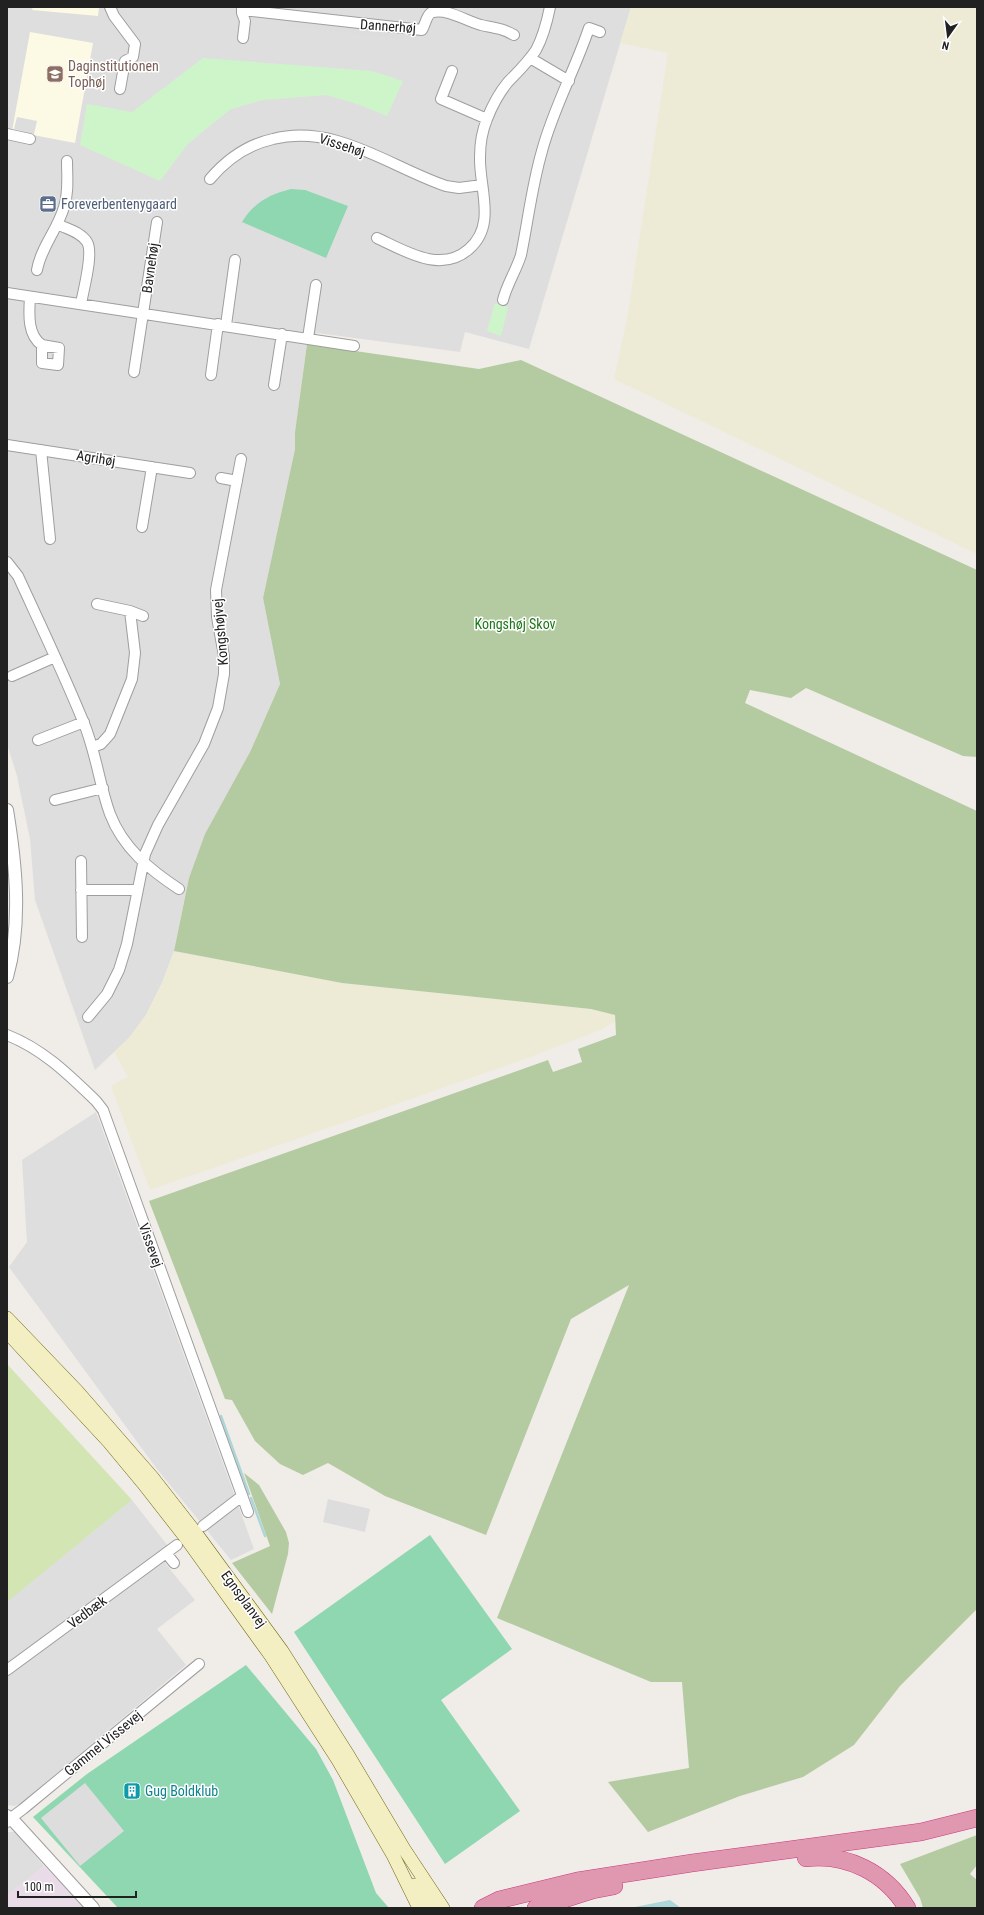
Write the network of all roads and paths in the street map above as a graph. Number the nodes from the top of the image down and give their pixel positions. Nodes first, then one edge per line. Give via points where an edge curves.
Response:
1 (110, 7) edge
2 (550, 7) edge
3 (242, 9) edge
4 (274, 10) edge
5 (600, 32) dead end
6 (514, 35) dead end
7 (243, 38) dead end
8 (530, 58) junction
9 (452, 71) dead end
10 (569, 81) junction
11 (120, 89) dead end
12 (487, 119) junction
13 (7, 134) edge
14 (30, 139) dead end
15 (67, 161) dead end
16 (210, 179) dead end
17 (482, 185) junction
18 (157, 222) dead end
19 (57, 224) junction
20 (377, 238) dead end
21 (236, 260) dead end
22 (37, 270) dead end
23 (316, 285) dead end
24 (7, 293) edge
25 (30, 296) junction
26 (503, 300) dead end
27 (81, 304) junction
28 (143, 314) junction
29 (222, 325) junction
30 (282, 334) junction
31 (308, 338) junction
32 (42, 345) dead end
33 (354, 346) dead end
34 (134, 372) dead end
35 (211, 375) dead end
36 (274, 385) dead end
37 (7, 445) edge
38 (41, 450) junction
39 (241, 458) dead end
40 (152, 467) junction
41 (190, 473) dead end
42 (221, 478) dead end
43 (237, 481) junction
44 (142, 527) dead end
45 (50, 539) dead end
46 (7, 562) edge
47 (98, 604) dead end
48 (130, 611) junction
49 (142, 616) dead end
50 (55, 658) junction
51 (12, 676) dead end
52 (84, 722) junction
53 (38, 740) dead end
54 (92, 747) junction
55 (103, 788) junction
56 (55, 800) dead end
57 (7, 810) edge
58 (81, 861) dead end
59 (142, 862) junction
60 (179, 889) dead end
61 (81, 890) junction
62 (137, 890) junction
63 (82, 937) dead end
64 (7, 977) edge
65 (88, 1016) dead end
66 (7, 1034) edge
67 (7, 1318) edge
68 (7, 1332) edge
69 (242, 1496) junction
70 (248, 1512) dead end
71 (203, 1526) dead end
72 (177, 1545) dead end
73 (166, 1553) junction
74 (174, 1563) dead end
75 (199, 1664) dead end
76 (7, 1670) edge
77 (8, 1818) edge
78 (977, 1818) edge
79 (393, 1854) junction
80 (553, 1886) junction
81 (93, 1908) edge
82 (419, 1908) edge
83 (430, 1908) edge
84 (443, 1908) edge
85 (483, 1908) edge
86 (507, 1908) edge
87 (536, 1908) edge
88 (908, 1908) edge

1 - 11 street via 135,44 133,57 125,61
2 - 8 street via 543,35
3 - 4 street, Dannerhøj
3 - 7 street, Dannerhøj via 245,21
4 - 6 street, Dannerhøj via 422,30 432,12 450,14 480,25 498,27
5 - 10 street via 589,28
8 - 10 street
8 - 12 street via 497,98
9 - 12 street via 441,98
10 - 26 street via 542,150 521,255
12 - 17 street via 480,146
13 - 14 street
15 - 19 street via 67,190
16 - 17 street, Vissehøj via 234,155 247,148 278,137 311,135 342,142 446,186 459,188
17 - 20 street via 485,221 482,232 473,246 456,258 428,260
18 - 28 street, Bavnehøj
19 - 22 street via 39,258
19 - 27 street via 80,235 87,243 89,253
21 - 29 street
23 - 31 street
24 - 25 street, Bavnehøj
25 - 27 street, Bavnehøj
25 - 32 street via 32,332 36,341
27 - 28 street, Bavnehøj
28 - 29 street, Bavnehøj
28 - 34 street, Bavnehøj
29 - 30 street, Bavnehøj
29 - 35 street
30 - 31 street, Bavnehøj
30 - 36 street
31 - 33 street, Bavnehøj
37 - 38 street, Agrihøj
38 - 40 street, Agrihøj
38 - 45 street
39 - 43 street, Kongshøjvej
40 - 41 street, Agrihøj
40 - 44 street
42 - 43 street
43 - 59 street, Kongshøjvej via 216,590 217,617 224,656 224,674 218,708 204,744 158,825
46 - 50 street via 18,576
47 - 48 street
48 - 49 street
48 - 54 street via 135,654 132,679 110,734 101,744
50 - 51 street
50 - 52 street
52 - 53 street
52 - 54 street
54 - 55 street
55 - 56 street
55 - 59 street via 116,827
57 - 64 street via 14,850 16,891 16,923
58 - 61 street
59 - 60 street
59 - 62 street, Kongshøjvej
61 - 62 street
61 - 63 street
62 - 65 street, Kongshøjvej via 127,944 118,970 106,994
66 - 69 street, Vissevej via 47,1056 103,1110
67 - 84 main road, Egnsplanvej via 93,1408 195,1532 282,1651
68 - 79 main road, Egnsplanvej via 109,1442 186,1538 271,1656 338,1760
69 - 70 street, Vissevej
69 - 71 street
72 - 73 street, Vedbæk
73 - 74 street
73 - 76 street, Vedbæk
75 - 77 street, Gammel Vissevej
77 - 81 street
78 - 80 highway via 921,1832 692,1863
79 - 82 main road, Egnsplanvej
79 - 83 main road
80 - 85 highway via 499,1900
80 - 86 highway
87 - 88 highway via 593,1890 633,1882 812,1857 829,1857 864,1867 894,1890

